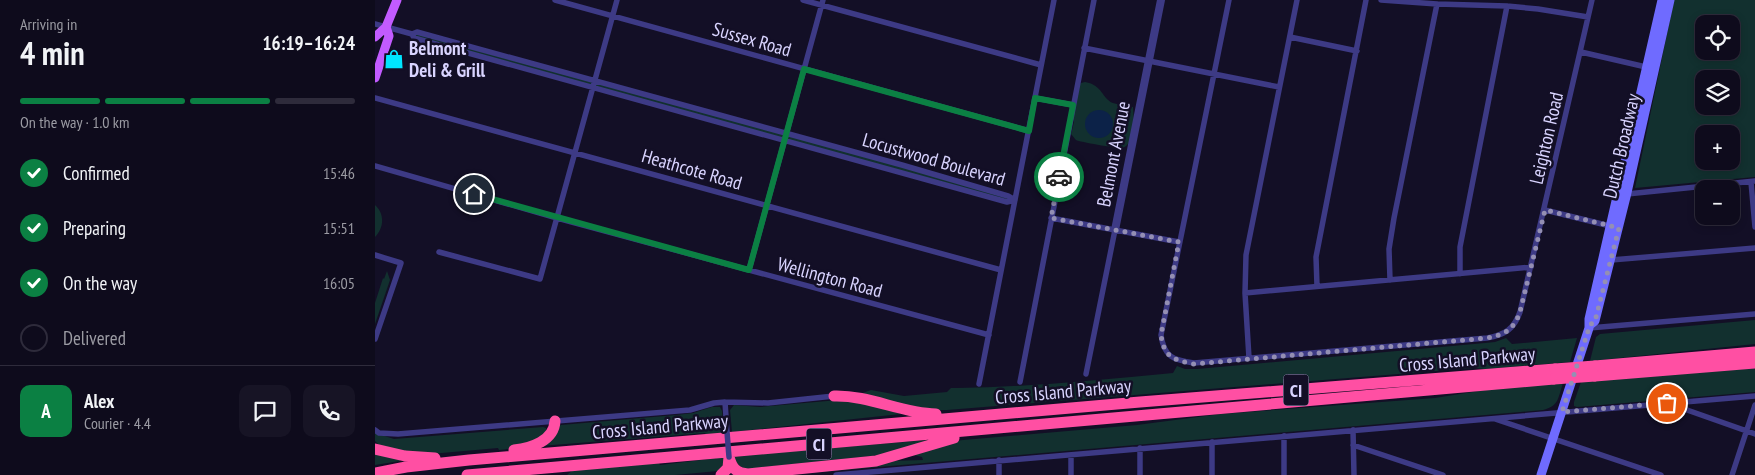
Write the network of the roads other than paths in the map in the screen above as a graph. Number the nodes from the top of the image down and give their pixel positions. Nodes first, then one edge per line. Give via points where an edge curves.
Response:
1 (397, 0) edge
2 (555, 0) edge
3 (617, 0) edge
4 (803, 0) edge
5 (1054, 0) edge
6 (1093, 0) edge
7 (1161, 0) edge
8 (1229, 0) edge
9 (1297, 0) edge
10 (1366, 0) edge
11 (1381, 0) edge
12 (1592, 0) edge
13 (1662, 0) edge
14 (1670, 0) edge
15 (823, 3) edge
16 (1437, 4) junction
17 (1507, 6) junction
18 (613, 16) junction
19 (1588, 17) junction
20 (375, 24) edge
21 (386, 27) junction
22 (1289, 36) junction
23 (375, 37) edge
24 (1084, 48) junction
25 (1357, 51) junction
26 (1581, 52) junction
27 (1149, 60) junction
28 (1041, 65) junction
29 (1650, 68) junction
30 (804, 69) junction
31 (1214, 74) junction
32 (375, 78) edge
33 (593, 84) junction
34 (1279, 86) junction
35 (375, 98) edge
36 (1035, 98) junction
37 (1073, 105) junction
38 (690, 111) junction
39 (1029, 131) junction
40 (787, 134) junction
41 (785, 141) junction
42 (575, 152) junction
43 (902, 165) junction
44 (375, 166) edge
45 (900, 172) junction
46 (1753, 182) edge
47 (1622, 194) junction
48 (1015, 200) junction
49 (767, 205) junction
50 (1545, 210) junction
51 (557, 218) junction
52 (1051, 218) junction
53 (1614, 227) junction
54 (1755, 227) edge
55 (1115, 230) junction
56 (1179, 242) junction
57 (1755, 248) edge
58 (439, 252) dead end
59 (375, 255) edge
60 (1606, 260) junction
61 (1531, 267) junction
62 (749, 270) junction
63 (1001, 270) junction
64 (1460, 274) junction
65 (1390, 280) junction
66 (1317, 286) junction
67 (1245, 293) junction
68 (1755, 314) edge
69 (1589, 330) junction
70 (989, 335) junction
71 (375, 339) edge
72 (1755, 352) edge
73 (1249, 358) junction
74 (1755, 362) edge
75 (1595, 371) junction
76 (1086, 374) dead end
77 (1555, 374) junction
78 (1020, 382) dead end
79 (979, 384) dead end
80 (834, 396) joint
81 (1755, 396) edge
82 (725, 402) junction
83 (1667, 403) junction
84 (1755, 405) edge
85 (1562, 412) junction
86 (992, 415) junction
87 (1493, 418) junction
88 (555, 421) junction
89 (375, 430) edge
90 (989, 430) junction
91 (1353, 430) junction
92 (1747, 431) junction
93 (1755, 434) edge
94 (1284, 436) junction
95 (1553, 438) junction
96 (1212, 442) junction
97 (1353, 445) junction
98 (379, 448) edge
99 (1140, 448) junction
100 (1071, 454) junction
101 (729, 457) junction
102 (474, 460) junction
103 (999, 460) junction
104 (926, 467) junction
105 (499, 472) junction
106 (375, 473) edge
107 (857, 474) edge
108 (927, 474) edge
109 (467, 475) edge
110 (532, 475) edge
111 (721, 475) edge
112 (837, 475) edge
113 (999, 475) edge
114 (1071, 475) edge
115 (1140, 475) edge
116 (1212, 475) edge
117 (1284, 475) edge
118 (1354, 475) edge
119 (1443, 475) edge
120 (1541, 475) edge
121 (1661, 475) edge
122 (1732, 475) edge

1 - 21 main road
2 - 18 street, Sussex Road
3 - 18 street
4 - 15 street
5 - 28 street
6 - 24 street
7 - 27 street, Belmont Avenue
8 - 31 street
9 - 22 street
10 - 25 street
11 - 16 street
12 - 19 street, Leighton Road
13 - 29 main road, Dutch Broadway
14 - 29 main road, Dutch Broadway
15 - 28 street
15 - 30 street
16 - 17 street
16 - 65 street via 1394,218 1389,248
17 - 19 street
17 - 64 street via 1459,246
18 - 30 street, Sussex Road
18 - 33 street
19 - 26 street, Leighton Road
20 - 21 street, Locustwood Boulevard
21 - 23 main road
21 - 32 main road via 389,36
21 - 33 street, Locustwood Boulevard via 412,34 414,38
22 - 25 street
22 - 34 street
24 - 27 street
24 - 37 street
25 - 66 street via 1316,257
26 - 29 street
26 - 50 street, Leighton Road
27 - 31 street
27 - 55 street, Belmont Avenue
28 - 36 street
29 - 47 main road, Dutch Broadway
30 - 39 street, Sussex Road
30 - 40 street
31 - 34 street
31 - 56 street
33 - 38 street, Locustwood Boulevard
33 - 42 street
34 - 67 street via 1246,255
35 - 42 street, Heathcote Road
36 - 37 street
36 - 39 street
37 - 52 street
38 - 40 street, Locustwood Boulevard
38 - 41 street, Locustwood Boulevard
39 - 48 street
40 - 41 street
40 - 43 street, Locustwood Boulevard
41 - 45 street, Locustwood Boulevard
41 - 49 street
42 - 49 street, Heathcote Road
42 - 51 street
43 - 45 street
43 - 48 street, Locustwood Boulevard
44 - 51 street, Wellington Road
45 - 48 street, Locustwood Boulevard via 1007,202
46 - 47 street
46 - 54 street
47 - 53 main road, Dutch Broadway
48 - 63 street
49 - 62 street
49 - 63 street, Heathcote Road
50 - 53 street
50 - 61 street, Leighton Road
51 - 58 street via 540,279
51 - 62 street, Wellington Road
52 - 55 street
52 - 78 street
53 - 60 main road, Dutch Broadway
55 - 56 street
55 - 76 street, Belmont Avenue
56 - 73 street, Leighton Road via 1161,335 1162,346 1169,356 1194,364
57 - 60 street
59 - 71 street via 401,262
60 - 69 main road, Dutch Broadway via 1595,321
61 - 64 street
61 - 73 street, Leighton Road via 1517,320 1503,335
62 - 70 street, Wellington Road
63 - 70 street
64 - 65 street
65 - 66 street
66 - 67 street
67 - 73 street
68 - 69 street
69 - 85 main road, Dutch Broadway
70 - 79 street
72 - 75 highway, Cross Island Parkway / CI
74 - 75 highway, Cross Island Parkway / CI
75 - 77 highway, Cross Island Parkway / CI, bridge
77 - 86 highway, Cross Island Parkway / CI
77 - 90 highway, Cross Island Parkway / CI
80 - 82 street via 768,403
80 - 86 highway via 858,398 921,414
81 - 83 street
82 - 88 street via 690,410
82 - 101 street, bridge
83 - 85 street
83 - 92 street
84 - 92 street
85 - 87 street
85 - 95 main road, Dutch Broadway
86 - 102 highway, Cross Island Parkway / CI
87 - 91 street
87 - 95 street
88 - 89 street via 398,434
88 - 102 highway via 551,434 537,444
90 - 101 highway via 891,458 860,463 745,474 734,469
90 - 105 highway, Cross Island Parkway / CI
91 - 94 street
91 - 97 street
92 - 93 street
92 - 122 street
94 - 96 street
94 - 117 street
95 - 120 main road, Dutch Broadway
95 - 121 street
96 - 99 street
96 - 116 street
97 - 118 street
97 - 119 street
98 - 102 highway via 411,457
99 - 100 street
99 - 115 street
100 - 103 street
100 - 114 street
101 - 111 highway via 729,466
102 - 106 highway, Cross Island Parkway / CI
103 - 104 street
103 - 113 street
104 - 107 street
104 - 108 street
105 - 109 highway, Cross Island Parkway / CI
105 - 110 highway
107 - 112 street

